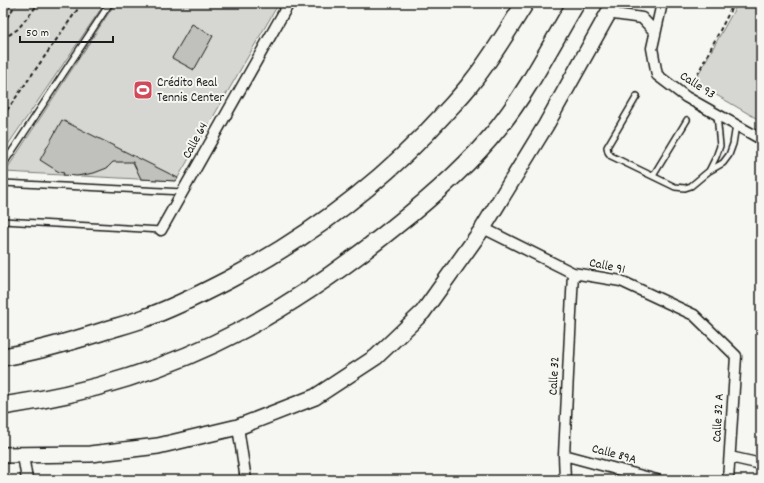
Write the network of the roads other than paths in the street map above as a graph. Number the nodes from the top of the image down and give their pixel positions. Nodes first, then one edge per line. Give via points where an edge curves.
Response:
1 (110, 3) edge
2 (289, 3) edge
3 (525, 3) edge
4 (576, 3) edge
5 (662, 3) edge
6 (610, 8) edge
7 (655, 32) junction
8 (637, 96) dead end
9 (716, 114) junction
10 (686, 120) dead end
11 (736, 125) junction
12 (761, 139) edge
13 (3, 165) edge
14 (709, 171) junction
15 (653, 176) junction
16 (3, 183) edge
17 (182, 192) junction
18 (3, 221) edge
19 (483, 228) junction
20 (161, 230) joint
21 (573, 273) junction
22 (736, 356) joint
23 (3, 357) edge
24 (3, 406) edge
25 (238, 427) junction
26 (3, 455) edge
27 (564, 455) junction
28 (23, 456) junction
29 (730, 457) junction
30 (761, 464) edge
31 (26, 480) edge
32 (246, 480) edge
33 (564, 480) edge
34 (657, 480) edge
35 (728, 480) edge

1 - 13 lane
2 - 17 street, Calle 64
3 - 23 highway via 472,83 437,122 367,188 318,225 244,271 144,318 49,347
4 - 24 highway via 527,87 498,128 438,190 348,263 271,313 208,346 86,390
5 - 7 street, Calle 93
6 - 7 street via 642,18
6 - 19 main road via 546,125
7 - 9 street, Calle 93 via 652,48 657,74 686,97
8 - 15 lane via 607,147 608,152 611,156
9 - 11 street, Calle 93
9 - 14 lane via 720,146
10 - 15 lane
11 - 12 street, Calle 93
11 - 14 lane via 729,155 723,163
14 - 15 lane via 685,188 675,187
16 - 17 lane
17 - 20 street, Calle 64
18 - 20 lane
19 - 21 street, Calle 91
19 - 25 main road via 423,312 376,357 315,397
21 - 22 street, Calle 91 via 621,281 694,316
21 - 27 street, Calle 32
22 - 29 street, Calle 32 A
25 - 28 main road via 158,446 90,454
25 - 32 street
26 - 28 main road
27 - 33 street, Calle 32
27 - 34 street, Calle 89A
28 - 31 street
29 - 30 street
29 - 35 street, Calle 32 A

